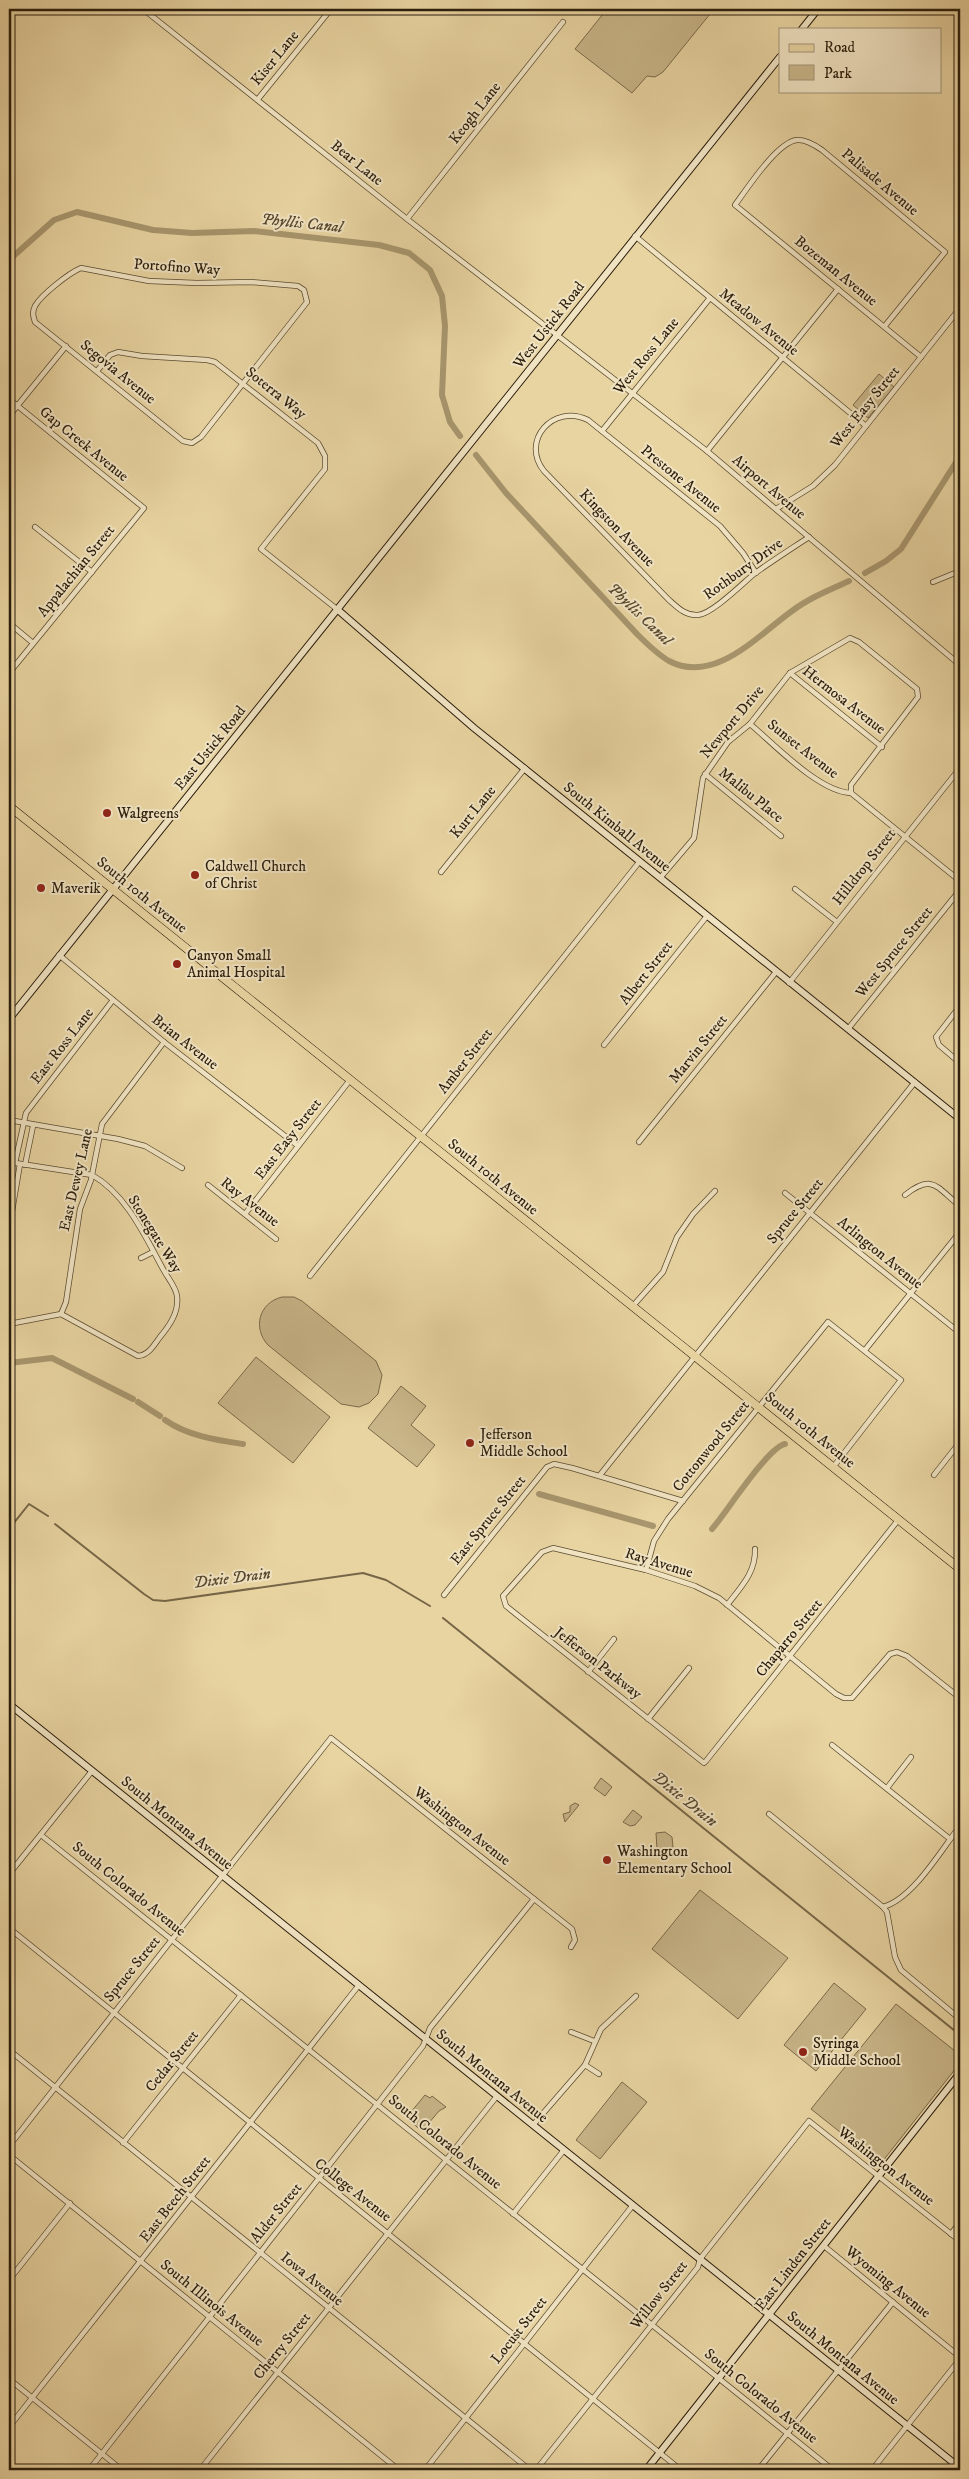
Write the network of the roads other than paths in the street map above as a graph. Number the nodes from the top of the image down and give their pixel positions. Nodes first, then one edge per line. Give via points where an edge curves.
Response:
1 (143, 9) edge
2 (331, 9) edge
3 (818, 9) edge
4 (563, 22) dead end
5 (803, 28) edge
6 (779, 58) edge
7 (258, 99) junction
8 (735, 205) joint
9 (407, 219) junction
10 (635, 236) junction
11 (838, 289) junction
12 (710, 298) junction
13 (960, 308) edge
14 (32, 314) joint
15 (884, 327) junction
16 (557, 335) junction
17 (66, 346) junction
18 (921, 357) junction
19 (783, 358) junction
20 (97, 371) junction
21 (244, 382) junction
22 (633, 393) junction
23 (9, 399) edge
24 (16, 405) junction
25 (9, 416) edge
26 (866, 426) junction
27 (602, 431) junction
28 (535, 451) joint
29 (707, 451) junction
30 (144, 508) joint
31 (776, 509) junction
32 (35, 526) dead end
33 (809, 537) junction
34 (261, 549) joint
35 (960, 551) edge
36 (960, 563) edge
37 (960, 571) edge
38 (92, 572) junction
39 (756, 573) junction
40 (933, 582) dead end
41 (338, 610) junction
42 (690, 615) joint
43 (9, 623) edge
44 (33, 643) junction
45 (960, 665) edge
46 (790, 673) junction
47 (9, 674) edge
48 (750, 724) junction
49 (882, 746) junction
50 (524, 768) junction
51 (960, 768) edge
52 (705, 774) junction
53 (851, 793) junction
54 (9, 806) edge
55 (782, 836) dead end
56 (905, 836) junction
57 (640, 862) junction
58 (441, 872) dead end
59 (660, 878) junction
60 (960, 881) edge
61 (112, 888) junction
62 (795, 889) dead end
63 (960, 890) edge
64 (707, 916) junction
65 (837, 922) junction
66 (59, 955) junction
67 (776, 972) junction
68 (789, 983) junction
69 (113, 1000) junction
70 (960, 1006) edge
71 (9, 1019) edge
72 (848, 1029) junction
73 (164, 1042) junction
74 (604, 1045) dead end
75 (960, 1063) edge
76 (350, 1080) junction
77 (915, 1082) junction
78 (960, 1119) edge
79 (9, 1120) edge
80 (22, 1124) junction
81 (33, 1126) junction
82 (100, 1136) junction
83 (421, 1136) junction
84 (639, 1142) dead end
85 (298, 1146) junction
86 (9, 1162) edge
87 (20, 1164) junction
88 (182, 1168) dead end
89 (92, 1176) junction
90 (208, 1185) dead end
91 (715, 1191) dead end
92 (785, 1193) dead end
93 (904, 1195) dead end
94 (960, 1206) edge
95 (810, 1213) junction
96 (245, 1214) junction
97 (9, 1228) edge
98 (960, 1232) edge
99 (276, 1239) dead end
100 (153, 1252) junction
101 (141, 1258) dead end
102 (310, 1276) dead end
103 (911, 1294) junction
104 (632, 1307) junction
105 (61, 1314) junction
106 (9, 1324) edge
107 (960, 1333) edge
108 (865, 1350) junction
109 (694, 1356) junction
110 (759, 1407) junction
111 (960, 1442) edge
112 (834, 1466) junction
113 (600, 1475) junction
114 (934, 1475) dead end
115 (683, 1501) junction
116 (899, 1519) junction
117 (755, 1549) dead end
118 (960, 1569) edge
119 (646, 1570) junction
120 (514, 1584) joint
121 (444, 1595) dead end
122 (727, 1604) junction
123 (614, 1639) dead end
124 (790, 1656) junction
125 (688, 1668) dead end
126 (588, 1672) junction
127 (960, 1698) edge
128 (9, 1704) edge
129 (648, 1719) junction
130 (331, 1738) joint
131 (832, 1745) dead end
132 (695, 1757) joint
133 (911, 1757) dead end
134 (92, 1771) junction
135 (887, 1788) junction
136 (769, 1814) dead end
137 (960, 1826) edge
138 (41, 1835) junction
139 (950, 1839) junction
140 (9, 1874) edge
141 (223, 1876) junction
142 (534, 1899) junction
143 (883, 1907) junction
144 (9, 1928) edge
145 (172, 1939) junction
146 (571, 1947) dead end
147 (359, 1985) junction
148 (242, 1995) junction
149 (636, 1996) dead end
150 (112, 2014) junction
151 (960, 2019) edge
152 (572, 2032) dead end
153 (426, 2039) junction
154 (594, 2041) junction
155 (310, 2049) junction
156 (9, 2050) edge
157 (585, 2065) junction
158 (182, 2070) junction
159 (600, 2074) dead end
160 (960, 2074) edge
161 (54, 2087) junction
162 (497, 2096) junction
163 (378, 2104) junction
164 (250, 2125) junction
165 (533, 2125) junction
166 (799, 2134) joint
167 (123, 2143) junction
168 (9, 2146) edge
169 (564, 2150) junction
170 (9, 2155) edge
171 (446, 2160) junction
172 (879, 2175) junction
173 (320, 2179) junction
174 (192, 2198) junction
175 (70, 2203) junction
176 (633, 2205) junction
177 (513, 2214) junction
178 (960, 2222) edge
179 (388, 2233) junction
180 (951, 2234) junction
181 (960, 2241) edge
182 (824, 2246) junction
183 (260, 2253) junction
184 (700, 2259) junction
185 (141, 2262) junction
186 (9, 2269) edge
187 (583, 2269) junction
188 (14, 2273) junction
189 (9, 2280) edge
190 (893, 2302) junction
191 (328, 2308) junction
192 (769, 2315) junction
193 (209, 2318) junction
194 (652, 2325) junction
195 (525, 2344) junction
196 (960, 2358) edge
197 (838, 2370) junction
198 (277, 2372) junction
199 (719, 2378) junction
200 (9, 2379) edge
201 (32, 2398) junction
202 (593, 2399) junction
203 (465, 2419) junction
204 (907, 2426) junction
205 (9, 2428) edge
206 (787, 2433) junction
207 (660, 2453) junction
208 (102, 2454) junction
209 (960, 2468) edge
210 (89, 2470) edge
211 (122, 2470) edge
212 (200, 2470) edge
213 (400, 2470) edge
214 (425, 2470) edge
215 (530, 2470) edge
216 (536, 2470) edge
217 (646, 2470) edge
218 (682, 2470) edge
219 (758, 2470) edge
220 (833, 2470) edge
221 (872, 2470) edge

1 - 7 street, Bear Lane
2 - 7 street, Kiser Lane
3 - 5 street
4 - 9 street, Keogh Lane
6 - 10 street, West Ustick Road
7 - 9 street, Bear Lane
8 - 11 street, Bozeman Avenue
8 - 15 street, Palisade Avenue via 777,152 796,140 822,150 944,252
9 - 16 street, Bear Lane
10 - 12 street, Meadow Avenue
10 - 16 street, West Ustick Road
11 - 15 street, Bozeman Avenue
11 - 19 street
12 - 19 street, Meadow Avenue
12 - 22 street, West Ross Lane
13 - 18 street, West Easy Street
14 - 17 street, Segovia Avenue via 35,322
14 - 21 street, Portofino Way via 35,305 71,272 81,268 149,280 298,286 307,295 305,307
15 - 18 street, Bozeman Avenue
16 - 22 street, Airport Avenue
16 - 41 street, West Ustick Road
17 - 20 street, Segovia Avenue
17 - 24 street
18 - 26 street, West Easy Street
19 - 26 street, Meadow Avenue
19 - 29 street
20 - 21 street, Soterra Way via 110,355 118,352 207,360
20 - 21 street, Segovia Avenue via 183,441 192,443 201,437
21 - 34 street, Soterra Way via 318,443 325,456 326,469
22 - 27 street, West Ross Lane
22 - 29 street, Airport Avenue
23 - 24 street, Gap Creek Avenue
24 - 25 street
24 - 30 street, Gap Creek Avenue
26 - 31 street, West Easy Street via 835,465 813,486
27 - 28 street, Prestone Avenue via 579,415 558,417 537,438
27 - 39 street, Prestone Avenue via 720,526
28 - 42 street, Kingston Avenue via 537,462 544,471 668,600
29 - 31 street, Airport Avenue
30 - 38 street, Appalachian Street
31 - 33 street, Airport Avenue
32 - 38 street
33 - 39 street, Rothbury Drive
33 - 45 street, Airport Avenue
34 - 41 street, South Kimball Avenue
35 - 36 street
37 - 40 street
38 - 44 street, Appalachian Street
39 - 42 street, Rothbury Drive via 701,615
41 - 50 street, South Kimball Avenue
41 - 61 street, East Ustick Road
43 - 44 street
44 - 47 street, Appalachian Street
46 - 48 street, Newport Drive
46 - 49 street, Hermosa Avenue
46 - 49 street, Newport Drive via 850,638 874,654 918,693 916,702
48 - 52 street, Newport Drive via 728,742
48 - 53 street, Sunset Avenue via 812,775 833,789
49 - 53 street via 851,785
50 - 57 street, South Kimball Avenue
50 - 58 street, Kurt Lane
51 - 56 street, Hilldrop Street
52 - 55 street, Malibu Place
52 - 59 street, Newport Drive via 694,838
53 - 56 street, Sunset Avenue
54 - 61 main road, South 10th Avenue
56 - 60 street, Sunset Avenue
56 - 65 street, Hilldrop Street
57 - 59 street, South Kimball Avenue
57 - 83 street, Amber Street
59 - 64 street, South Kimball Avenue
61 - 66 street, East Ustick Road
61 - 76 main road, South 10th Avenue
62 - 65 street
63 - 72 street, West Spruce Street
64 - 67 street, South Kimball Avenue
64 - 74 street, Albert Street
65 - 68 street, Hilldrop Street
66 - 69 street, Brian Avenue
66 - 71 street, East Ustick Road
67 - 68 street, South Kimball Avenue
67 - 84 street, Marvin Street
68 - 72 street, South Kimball Avenue
69 - 73 street, Brian Avenue
69 - 80 street, East Ross Lane via 26,1113
70 - 75 street via 936,1037 938,1045
72 - 77 street, South Kimball Avenue
73 - 82 street, East Dewey Lane via 102,1124
73 - 85 street, Brian Avenue
76 - 83 main road, South 10th Avenue
76 - 85 street, East Easy Street
77 - 78 street, South Kimball Avenue
77 - 95 street, Spruce Street
79 - 80 street
80 - 81 street
80 - 87 street, East Ross Lane
81 - 82 street
81 - 87 street, East Ross Lane
82 - 88 street via 145,1146
82 - 89 street, East Dewey Lane
83 - 102 street, Amber Street
83 - 104 main road, South 10th Avenue
85 - 96 street, East Easy Street
86 - 87 street, Stonegate Way
87 - 89 street, Stonegate Way
87 - 97 street, East Ross Lane
89 - 100 street, Stonegate Way via 105,1182 127,1208
89 - 105 street, East Dewey Lane via 80,1209 66,1302
90 - 96 street, Ray Avenue
91 - 104 street via 693,1214 677,1237 662,1272
92 - 95 street, Arlington Avenue
93 - 94 street via 925,1182 933,1184
95 - 103 street, Arlington Avenue
95 - 109 street, Spruce Street
96 - 99 street, Ray Avenue
98 - 103 street
100 - 101 street
100 - 105 street, Stonegate Way via 177,1294 177,1306 174,1319 149,1352 138,1356
103 - 107 street, Arlington Avenue
103 - 108 street
104 - 109 main road, South 10th Avenue
105 - 106 street
108 - 110 street, Cottonwood Street via 828,1322
108 - 112 street via 901,1380
109 - 110 main road, South 10th Avenue
109 - 113 street
110 - 112 main road, South 10th Avenue
110 - 115 street, Cottonwood Street
111 - 114 street
112 - 116 main road, South 10th Avenue
113 - 115 street
113 - 121 street, East Spruce Street via 554,1464 547,1467
115 - 119 street, Cottonwood Street via 654,1541
116 - 118 main road, South 10th Avenue
116 - 124 street, Chaparro Street
117 - 122 street via 756,1562
119 - 120 street, Ray Avenue via 553,1548 542,1552
119 - 122 street, Ray Avenue via 695,1586
120 - 126 street, Jefferson Parkway via 503,1596 506,1606
122 - 124 street, Ray Avenue
123 - 126 street
124 - 127 street, Ray Avenue via 836,1694 852,1698 890,1654 897,1652 907,1656
124 - 132 street, Chaparro Street via 706,1761 704,1763
125 - 129 street
126 - 129 street, Jefferson Parkway
128 - 134 street, South Montana Avenue
129 - 132 street, Jefferson Parkway
130 - 141 street, Spruce Street
130 - 142 street, Washington Avenue
131 - 135 street
133 - 135 street
134 - 138 street
134 - 141 street, South Montana Avenue
135 - 139 street
136 - 143 street
137 - 139 street
138 - 140 street
138 - 145 street, South Colorado Avenue
139 - 143 street via 913,1886 894,1904
141 - 145 street, Spruce Street
141 - 147 street, South Montana Avenue
142 - 146 street, Washington Avenue via 572,1930 575,1936
142 - 153 street, Alder Street via 430,2028
143 - 151 street via 901,1970
144 - 150 street, College Avenue
145 - 148 street, South Colorado Avenue
145 - 150 street, Spruce Street
147 - 153 street, South Montana Avenue
147 - 155 street, East Beech Street
148 - 155 street, South Colorado Avenue
148 - 158 street, Cedar Street
149 - 154 street via 605,2024
150 - 158 street, College Avenue
150 - 161 street, Spruce Street
152 - 154 street
153 - 162 street, South Montana Avenue
153 - 163 street, Alder Street
154 - 157 street
155 - 163 street, South Colorado Avenue
155 - 164 street, East Beech Street
156 - 161 street, Iowa Avenue
157 - 159 street
157 - 165 street
158 - 164 street, College Avenue
158 - 167 street, Cedar Street
160 - 172 street, East Linden Street
161 - 167 street, Iowa Avenue
161 - 168 street, Spruce Street
162 - 165 street, South Montana Avenue
162 - 171 street, Cherry Street
163 - 171 street, South Colorado Avenue
163 - 173 street, Alder Street
164 - 173 street, College Avenue
164 - 174 street, East Beech Street
165 - 169 street, South Montana Avenue
166 - 172 street, Washington Avenue via 809,2121
166 - 184 street, Willow Street
167 - 174 street, Iowa Avenue
169 - 176 street, South Montana Avenue
169 - 177 street
170 - 175 street, South Illinois Avenue
171 - 177 street, South Colorado Avenue
171 - 179 street, Cherry Street
172 - 180 street, Washington Avenue
172 - 182 street, East Linden Street
173 - 179 street, College Avenue
173 - 183 street, Alder Street
174 - 183 street, Iowa Avenue
174 - 185 street, East Beech Street
175 - 185 street, South Illinois Avenue
175 - 188 street
176 - 184 street, South Montana Avenue
176 - 187 street, Locust Street
177 - 187 street, South Colorado Avenue
178 - 180 street
179 - 191 street, Cherry Street
179 - 195 street, College Avenue
180 - 181 street, Washington Avenue
182 - 190 street, Wyoming Avenue
182 - 192 street, East Linden Street
183 - 191 street, Iowa Avenue
183 - 193 street, Alder Street
184 - 192 street, South Montana Avenue
184 - 194 street, Willow Street via 698,2267
185 - 193 street, South Illinois Avenue
185 - 201 street, East Beech Street
186 - 188 street
187 - 194 street, South Colorado Avenue
187 - 195 street, Locust Street
188 - 189 street
190 - 196 street, Wyoming Avenue
190 - 197 street
191 - 198 street, Cherry Street
191 - 203 street, Iowa Avenue
192 - 197 street, South Montana Avenue
192 - 199 street, East Linden Street
193 - 198 street, South Illinois Avenue
193 - 208 street, Alder Street
194 - 199 street, South Colorado Avenue
194 - 202 street, Willow Street
195 - 202 street, College Avenue
195 - 203 street, Locust Street
196 - 204 street
197 - 204 street, South Montana Avenue
197 - 206 street
198 - 212 street, Cherry Street
198 - 213 street, South Illinois Avenue
199 - 206 street, South Colorado Avenue
199 - 207 street, East Linden Street
200 - 201 street
201 - 205 street, East Beech Street
201 - 208 street
202 - 207 street, College Avenue
202 - 216 street, Willow Street
203 - 214 street, Locust Street
203 - 215 street, Iowa Avenue
204 - 209 street, South Montana Avenue
204 - 221 street
206 - 219 street
206 - 220 street, South Colorado Avenue
207 - 217 street, East Linden Street
207 - 218 street, College Avenue
208 - 210 street, Alder Street
208 - 211 street

